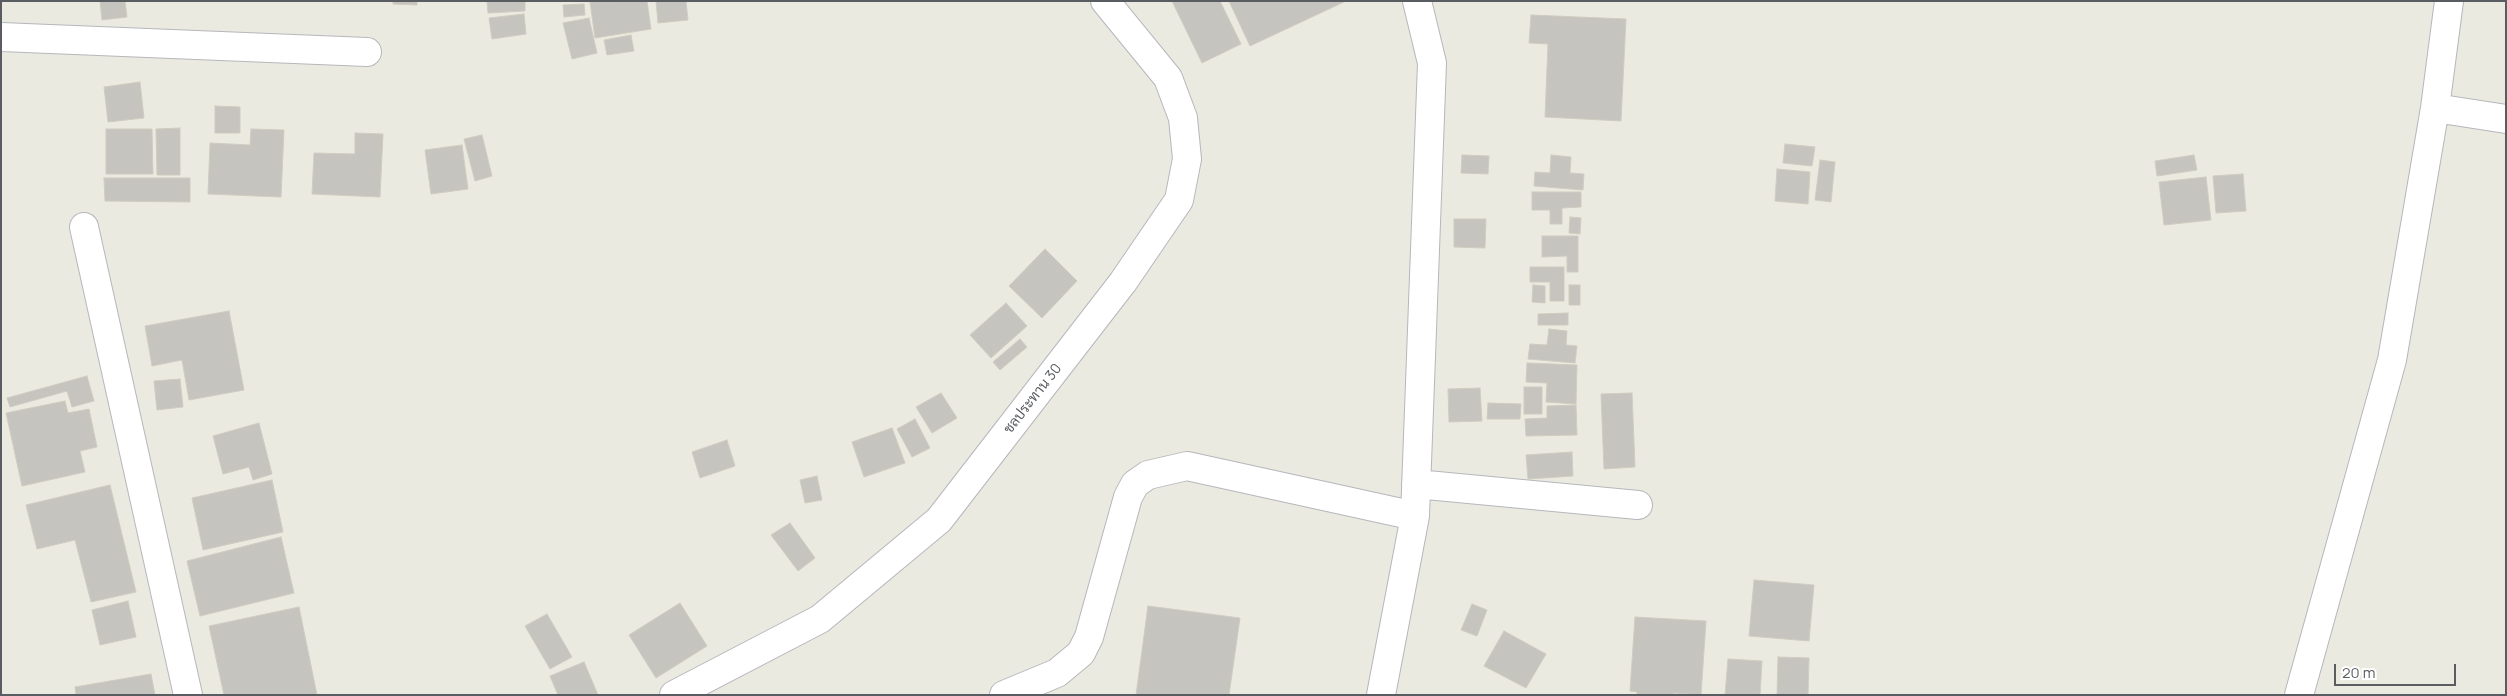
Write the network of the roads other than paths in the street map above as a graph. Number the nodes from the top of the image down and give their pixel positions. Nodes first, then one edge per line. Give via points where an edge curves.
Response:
1 (1105, 1) edge
2 (1416, 1) edge
3 (2449, 1) edge
4 (1, 37) edge
5 (367, 52) dead end
6 (2435, 108) junction
7 (2506, 119) edge
8 (84, 227) dead end
9 (1416, 484) junction
10 (1638, 505) dead end
11 (1415, 516) junction
12 (188, 695) edge
13 (674, 695) edge
14 (1004, 695) edge
15 (1381, 695) edge
16 (2299, 695) edge

1 - 13 street, ชลประทาน 30 via 1168,78 1183,118 1187,159 1180,200 1123,282 939,520 820,619
2 - 9 street via 1432,63
3 - 6 street
4 - 5 street
6 - 7 street
6 - 16 street via 2392,360
8 - 12 street
9 - 10 street
9 - 11 street
11 - 14 street via 1187,466 1148,475 1135,484 1128,497 1089,637 1081,653 1057,673
11 - 15 street

